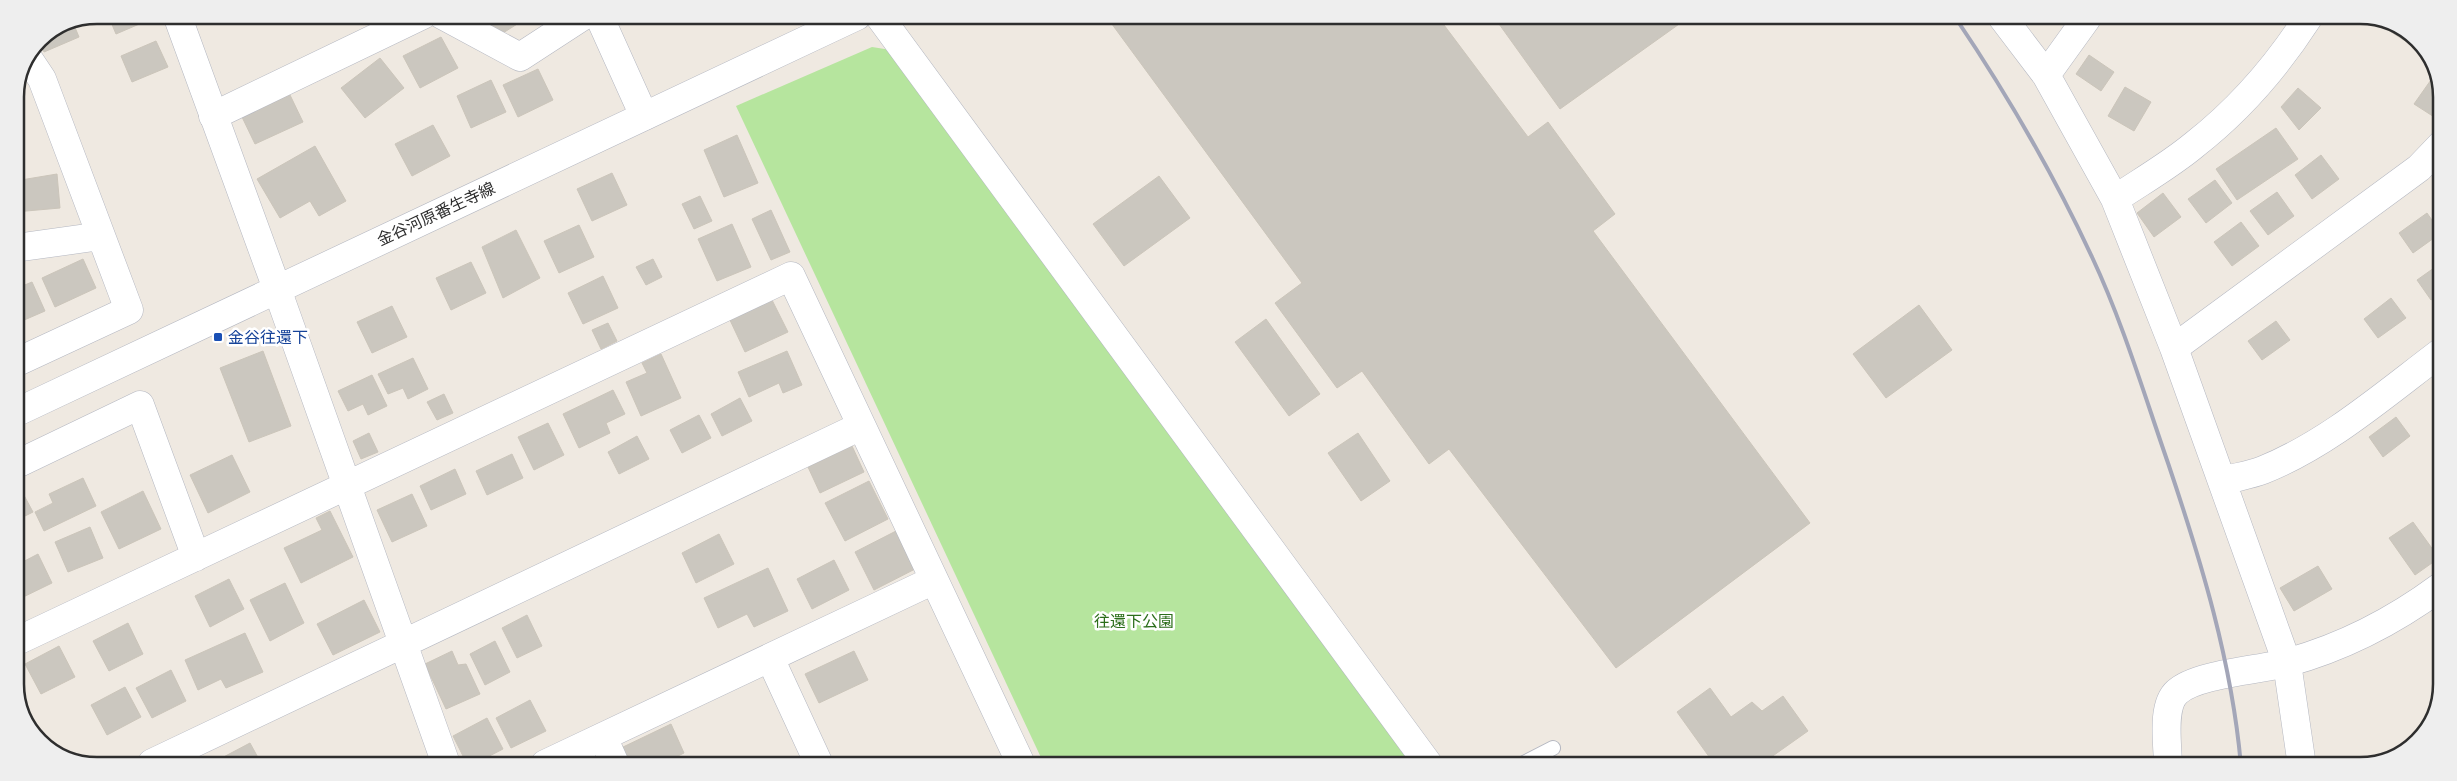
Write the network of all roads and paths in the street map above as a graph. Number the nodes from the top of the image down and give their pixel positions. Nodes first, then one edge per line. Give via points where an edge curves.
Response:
1 (180, 24) edge
2 (409, 24) edge
3 (444, 24) edge
4 (571, 24) edge
5 (603, 24) edge
6 (839, 24) edge
7 (885, 24) edge
8 (2007, 24) edge
9 (2083, 24) edge
10 (2304, 24) edge
11 (32, 63) edge
12 (2046, 75) junction
13 (213, 116) junction
14 (644, 116) junction
15 (2433, 153) edge
16 (2116, 199) junction
17 (101, 236) junction
18 (24, 247) edge
19 (278, 289) junction
20 (2174, 348) junction
21 (2433, 358) edge
22 (24, 359) edge
23 (24, 409) edge
24 (861, 426) junction
25 (24, 461) edge
26 (2222, 481) junction
27 (347, 485) junction
28 (196, 557) junction
29 (934, 580) junction
30 (2433, 592) edge
31 (24, 638) edge
32 (403, 645) junction
33 (770, 658) junction
34 (2287, 662) junction
35 (603, 737) junction
36 (1552, 748) dead end
37 (165, 757) edge
38 (443, 757) edge
39 (560, 757) edge
40 (612, 757) edge
41 (817, 757) edge
42 (1019, 757) edge
43 (1423, 757) edge
44 (1535, 757) edge
45 (2168, 757) edge
46 (2301, 757) edge

1 - 13 street
2 - 13 street
3 - 4 street via 520,57
5 - 14 street
6 - 14 street, 金谷河原番生寺線
7 - 43 street
8 - 12 street
9 - 12 street
10 - 16 street via 2247,99 2194,146
11 - 17 street via 42,79
12 - 16 street
13 - 19 street
14 - 19 street, 金谷河原番生寺線
15 - 20 street via 2418,168
16 - 20 street
17 - 18 street
17 - 22 street via 129,310
19 - 23 street, 金谷河原番生寺線
19 - 27 street
20 - 26 street
21 - 26 street via 2303,450 2262,470
24 - 27 street via 791,276
24 - 29 street
24 - 32 street
25 - 28 street via 140,405
26 - 34 street
27 - 28 street
27 - 32 street
28 - 31 street
29 - 33 street
29 - 42 street
30 - 34 street via 2415,606 2354,638
32 - 37 street
32 - 38 street
33 - 35 street
33 - 41 street
34 - 45 street via 2191,683 2175,693 2167,712
34 - 46 street
35 - 39 street
35 - 40 street
36 - 44 lane

